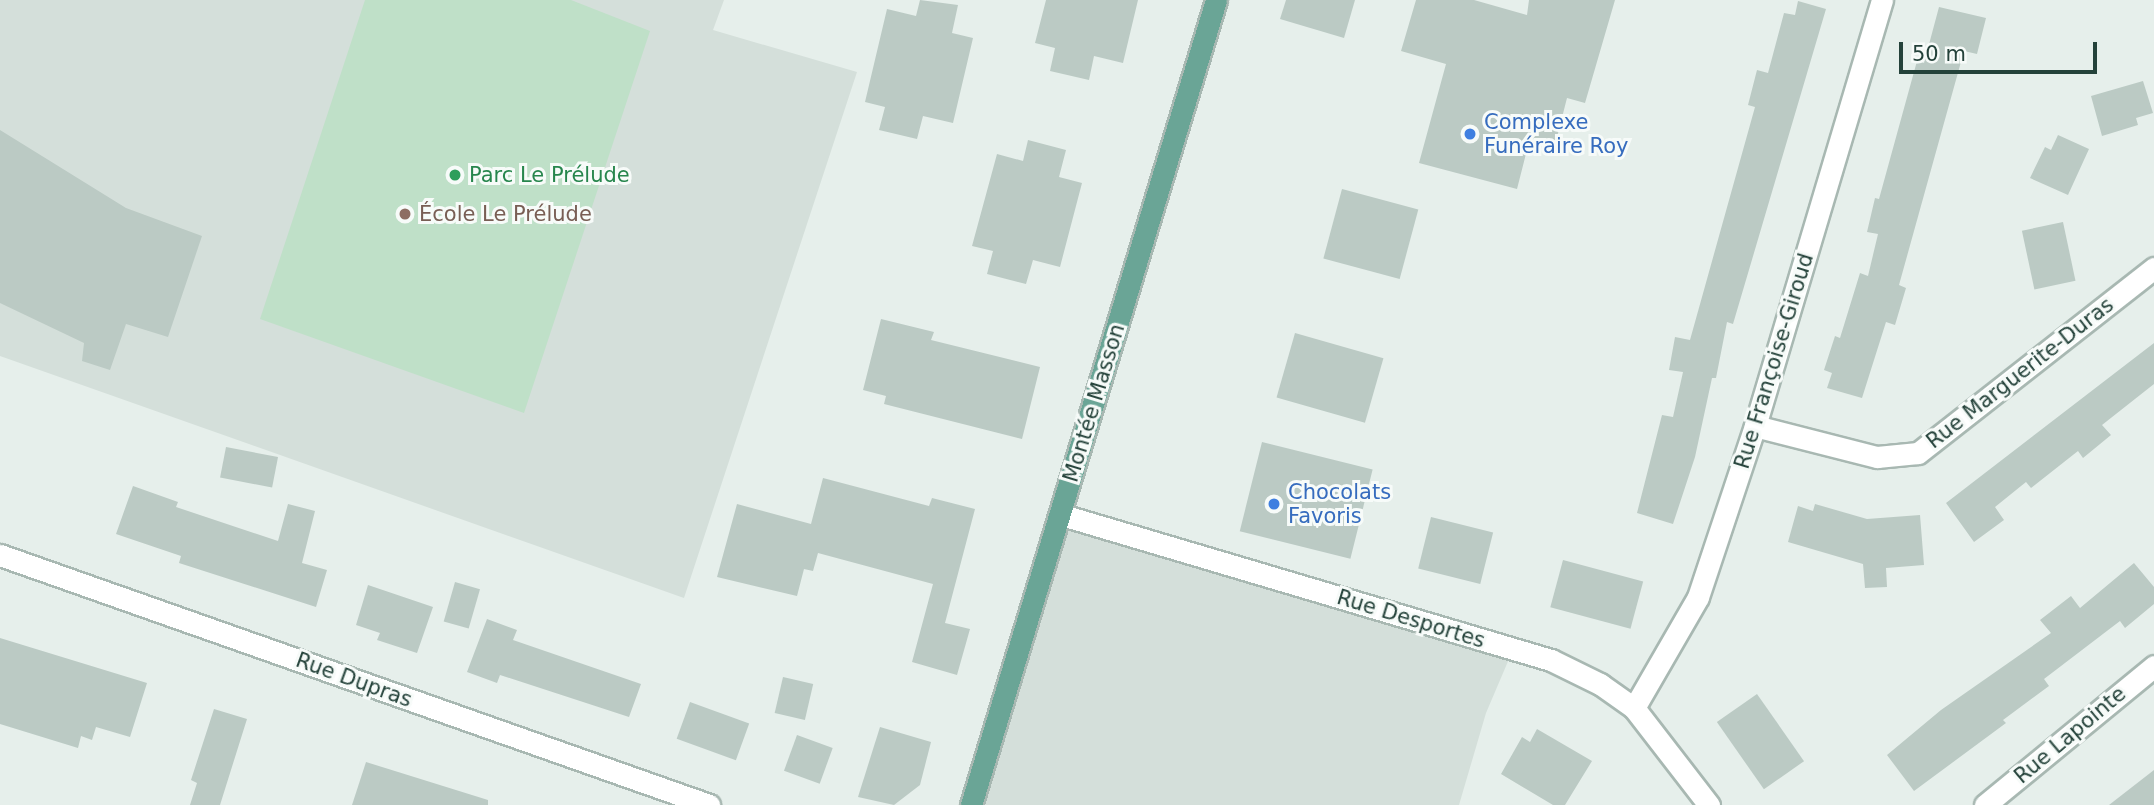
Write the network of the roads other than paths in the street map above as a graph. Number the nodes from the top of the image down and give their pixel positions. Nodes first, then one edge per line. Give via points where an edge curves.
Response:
1 (1216, 0) edge
2 (1882, 0) edge
3 (2154, 268) edge
4 (1755, 426) junction
5 (1062, 515) junction
6 (0, 555) edge
7 (2154, 666) edge
8 (1634, 708) junction
9 (709, 805) edge
10 (971, 805) edge
11 (1709, 805) edge
12 (1985, 805) edge

1 - 5 main road, Montée Masson
2 - 4 street, Rue Françoise-Giroud
3 - 4 street, Rue Marguerite-Duras via 1918,453 1877,457
4 - 8 street, Rue Françoise-Giroud via 1698,597
5 - 8 street, Rue Desportes via 1551,660 1600,684
5 - 10 main road, Montée Masson
6 - 9 street, Rue Dupras
7 - 12 street, Rue Lapointe
8 - 11 street, Rue Desportes

